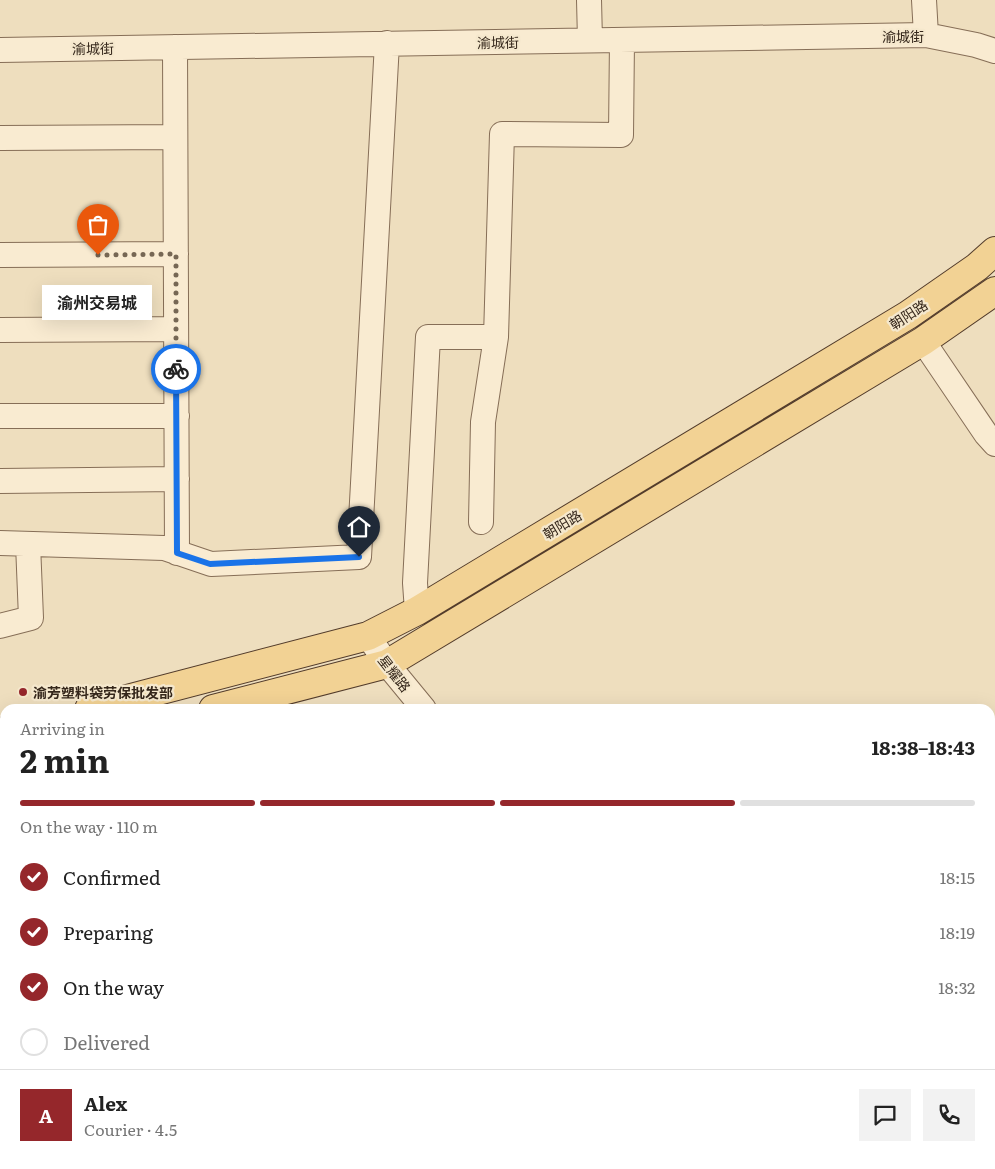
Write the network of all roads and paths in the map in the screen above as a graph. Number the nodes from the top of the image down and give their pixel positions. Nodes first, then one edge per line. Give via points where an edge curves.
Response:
1 (589, 0) edge
2 (924, 0) edge
3 (926, 35) junction
4 (590, 40) junction
5 (622, 40) junction
6 (387, 43) junction
7 (175, 47) junction
8 (0, 50) edge
9 (995, 51) edge
10 (175, 137) junction
11 (0, 138) edge
12 (995, 251) edge
13 (176, 254) junction
14 (0, 255) edge
15 (995, 291) edge
16 (176, 329) junction
17 (0, 330) edge
18 (496, 337) junction
19 (923, 341) junction
20 (0, 416) edge
21 (177, 416) junction
22 (995, 444) edge
23 (177, 479) junction
24 (0, 481) edge
25 (482, 522) dead end
26 (0, 543) edge
27 (28, 544) junction
28 (177, 553) junction
29 (417, 612) junction
30 (0, 626) edge
31 (368, 636) junction
32 (387, 664) junction
33 (108, 704) edge
34 (232, 704) edge
35 (420, 704) edge

1 - 4 street
2 - 3 street
3 - 5 street, 渝城街
3 - 9 street, 渝城街
4 - 5 street, 渝城街
4 - 6 street, 渝城街
5 - 18 street via 621,135 502,134
6 - 7 street, 渝城街
6 - 28 street via 359,557 210,564
7 - 8 street, 渝城街
7 - 10 street
10 - 11 street
10 - 13 street
12 - 29 main road, 朝阳路 via 908,315
13 - 14 street
13 - 16 street
15 - 19 main road
16 - 17 street
16 - 21 street
18 - 25 street via 483,422
18 - 29 street via 428,337 415,582
19 - 22 street
19 - 32 main road
20 - 21 street
21 - 23 street
23 - 24 street
23 - 28 street
26 - 27 street
27 - 28 street via 164,548
27 - 30 street via 31,618
29 - 31 main road, 朝阳路
31 - 32 street, 星耀路
31 - 33 main road, 朝阳路
32 - 34 main road
32 - 35 street, 星耀路

